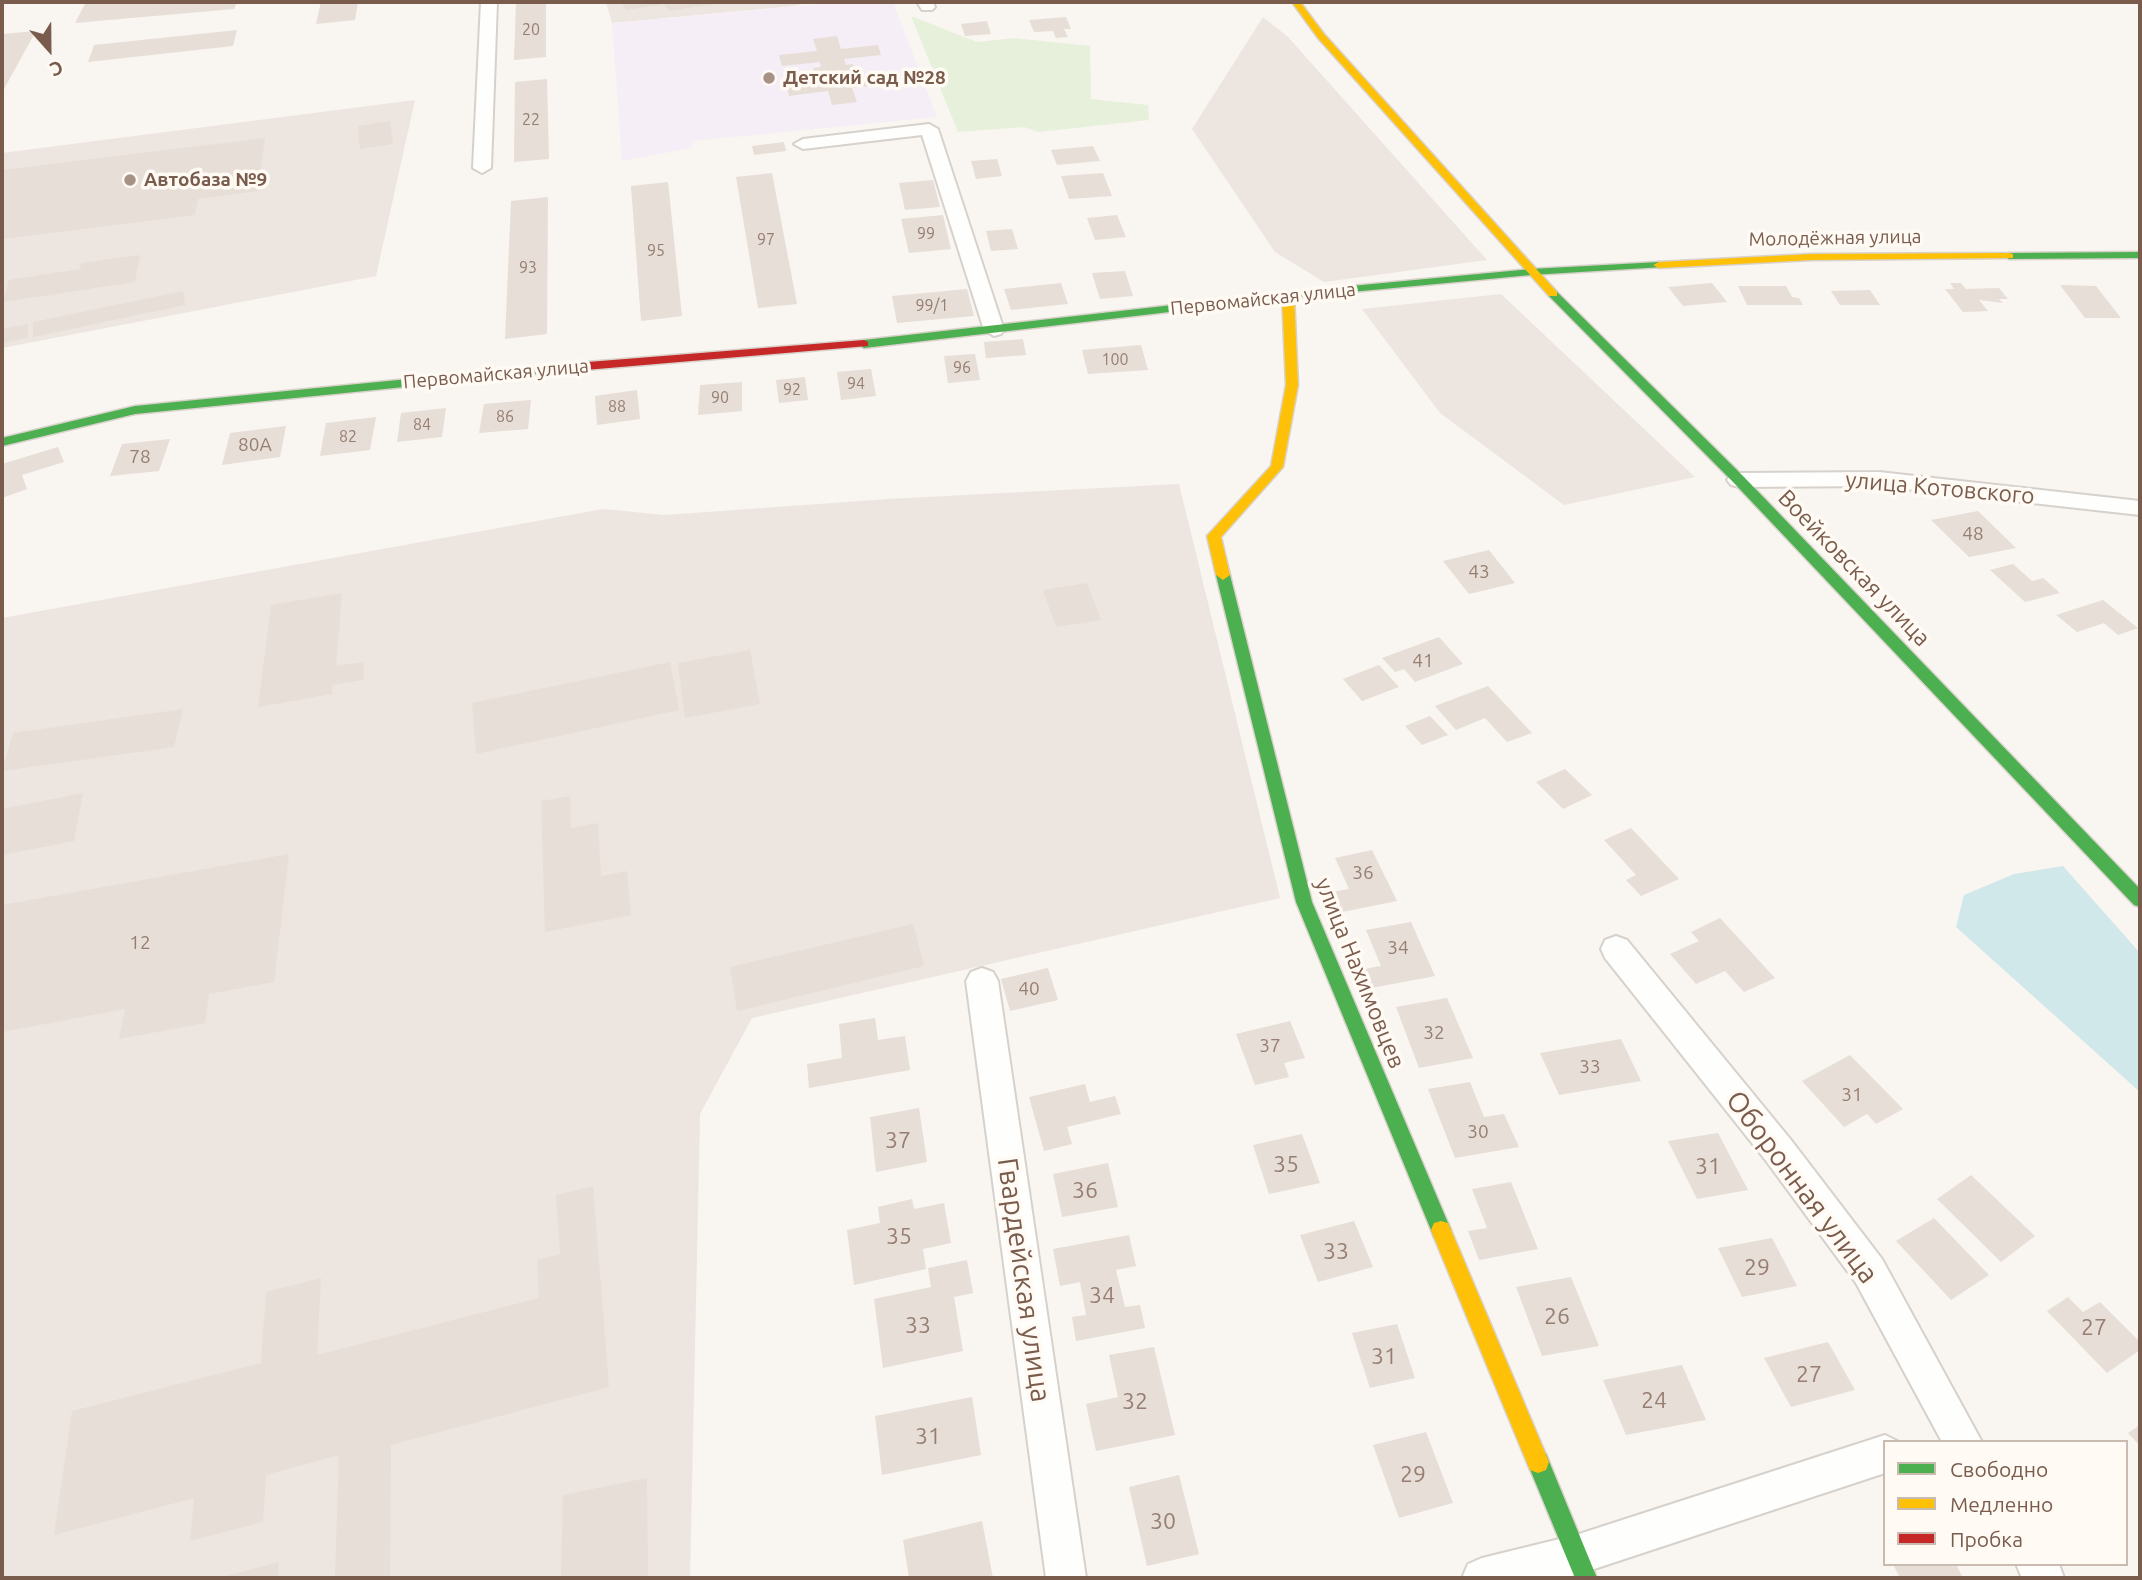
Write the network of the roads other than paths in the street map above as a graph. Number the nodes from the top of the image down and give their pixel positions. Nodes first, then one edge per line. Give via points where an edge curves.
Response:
1 (489, 2) edge
2 (1296, 2) edge
3 (803, 144) dead end
4 (482, 168) dead end
5 (2140, 255) edge
6 (1531, 272) junction
7 (1288, 295) junction
8 (994, 330) junction
9 (2, 442) edge
10 (1739, 480) junction
11 (2140, 508) edge
12 (2140, 900) edge
13 (1616, 949) dead end
14 (982, 981) dead end
15 (1962, 1440) edge
16 (1883, 1455) edge
17 (1581, 1566) edge
18 (1066, 1578) edge
19 (1482, 1578) edge

1 - 4 street
2 - 6 street, Воейковская улица
3 - 8 street via 929,129
5 - 6 street, Молодёжная улица via 1812,257
6 - 7 street, Первомайская улица
6 - 10 street, Воейковская улица
7 - 8 street, Первомайская улица
7 - 17 street, улица Нахимовцев via 1292,385 1277,467 1214,536 1226,589 1304,902
8 - 9 street, Первомайская улица via 727,357 472,375 135,410
10 - 11 street, улица Котовского via 1879,479
10 - 12 street, Воейковская улица
13 - 15 street, Оборонная улица via 1869,1271
14 - 18 street, Гвардейская улица
16 - 17 street
17 - 19 street

